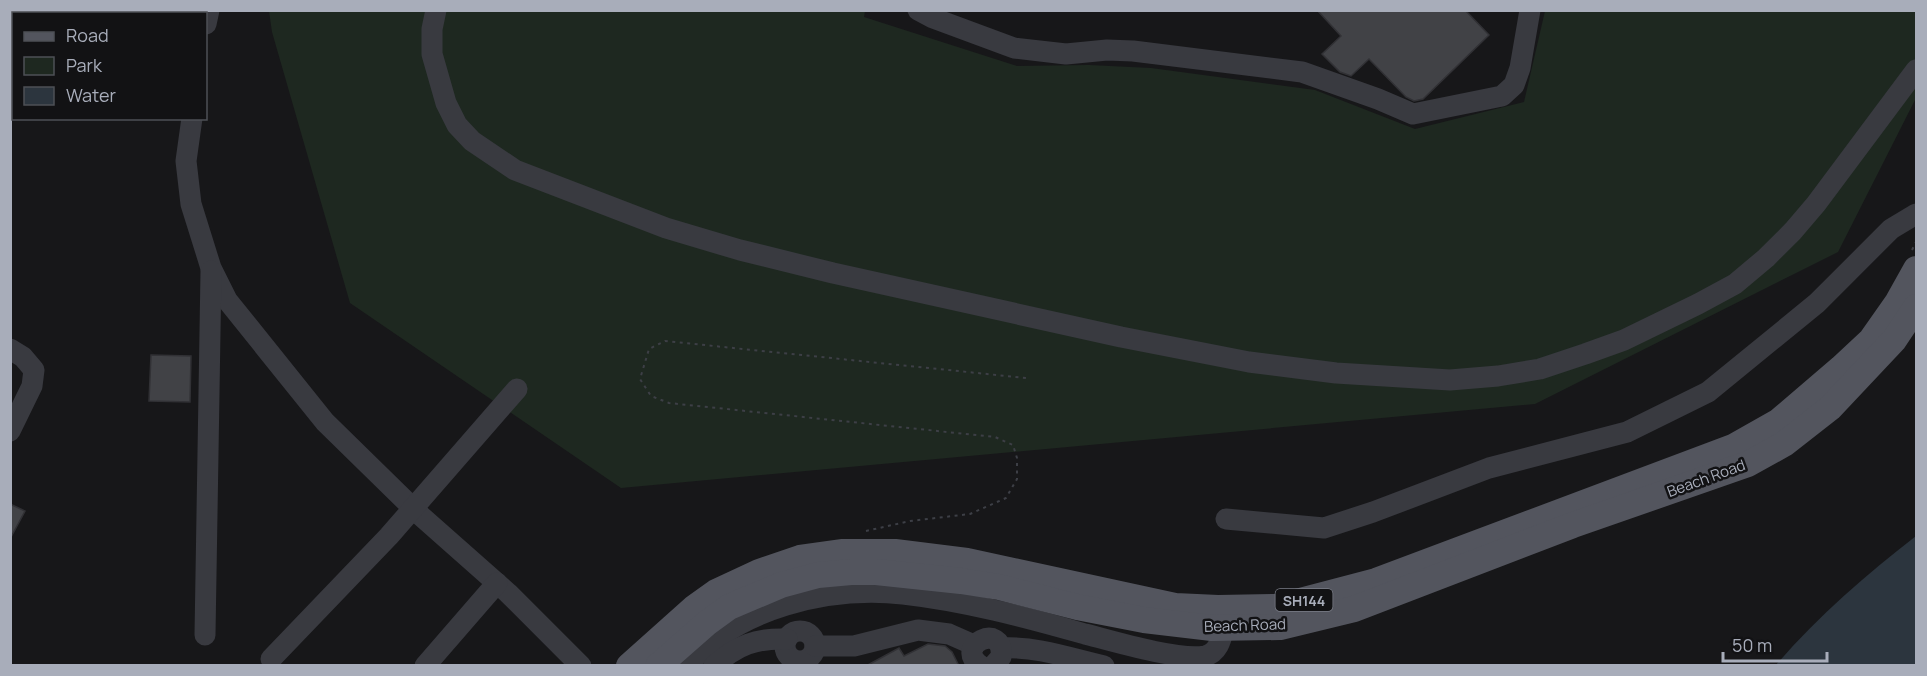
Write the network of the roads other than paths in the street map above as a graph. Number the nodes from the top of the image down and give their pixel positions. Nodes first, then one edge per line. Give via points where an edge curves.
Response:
1 (436, 10) edge
2 (918, 10) edge
3 (1530, 10) edge
4 (1917, 70) edge
5 (192, 120) edge
6 (1917, 214) edge
7 (211, 268) junction
8 (1917, 269) edge
9 (1917, 307) edge
10 (10, 349) edge
11 (517, 389) dead end
12 (10, 431) edge
13 (413, 507) junction
14 (1226, 519) dead end
15 (497, 583) junction
16 (1054, 590) junction
17 (792, 593) junction
18 (1002, 600) junction
19 (1224, 628) junction
20 (205, 635) dead end
21 (793, 636) junction
22 (990, 649) edge
23 (271, 659) dead end
24 (1196, 661) edge
25 (425, 666) edge
26 (581, 666) edge
27 (629, 666) edge
28 (658, 666) edge
29 (687, 666) edge
30 (714, 666) edge
31 (981, 666) edge
32 (1104, 666) edge

1 - 4 street via 432,54 446,103 457,125 472,141 515,170 666,228 833,273 1238,360 1336,373 1450,380 1540,369 1585,354 1624,340 1735,284 1766,258 1816,204
2 - 3 street via 1014,48 1066,54 1133,51 1302,72 1413,114 1502,96 1514,85 1520,68
5 - 7 street via 186,160 190,204
6 - 14 street via 1891,229 1817,303 1708,392 1627,432 1489,468 1324,528
7 - 13 street via 227,300 325,422
7 - 20 street
8 - 16 main road, SH144 via 1871,339 1779,421 1733,447 1376,581 1277,607 1175,606
9 - 19 main road, Beach Road / SH144 via 1894,340 1830,408 1784,444 1748,464 1573,525 1354,609 1280,627
10 - 12 street via 34,370 32,386
11 - 13 street
13 - 15 street
13 - 23 street
15 - 25 street
15 - 26 street
16 - 18 main road, Beach Road / SH144
16 - 19 main road, Beach Road / SH144 via 1144,620
16 - 27 main road, SH144 via 967,561 895,552 843,552 800,558 716,592
17 - 18 main road, Beach Road / SH144 via 818,575 876,572 940,578
17 - 21 street
17 - 28 main road, Beach Road / SH144 via 729,607
17 - 29 street via 764,613 736,625 699,652
18 - 22 street
18 - 24 street via 1106,640
19 - 24 street via 1215,652
21 - 22 street via 808,634 815,646 854,646 918,630 949,634
21 - 30 street via 747,644
22 - 31 street via 972,650
22 - 32 street via 1018,647

